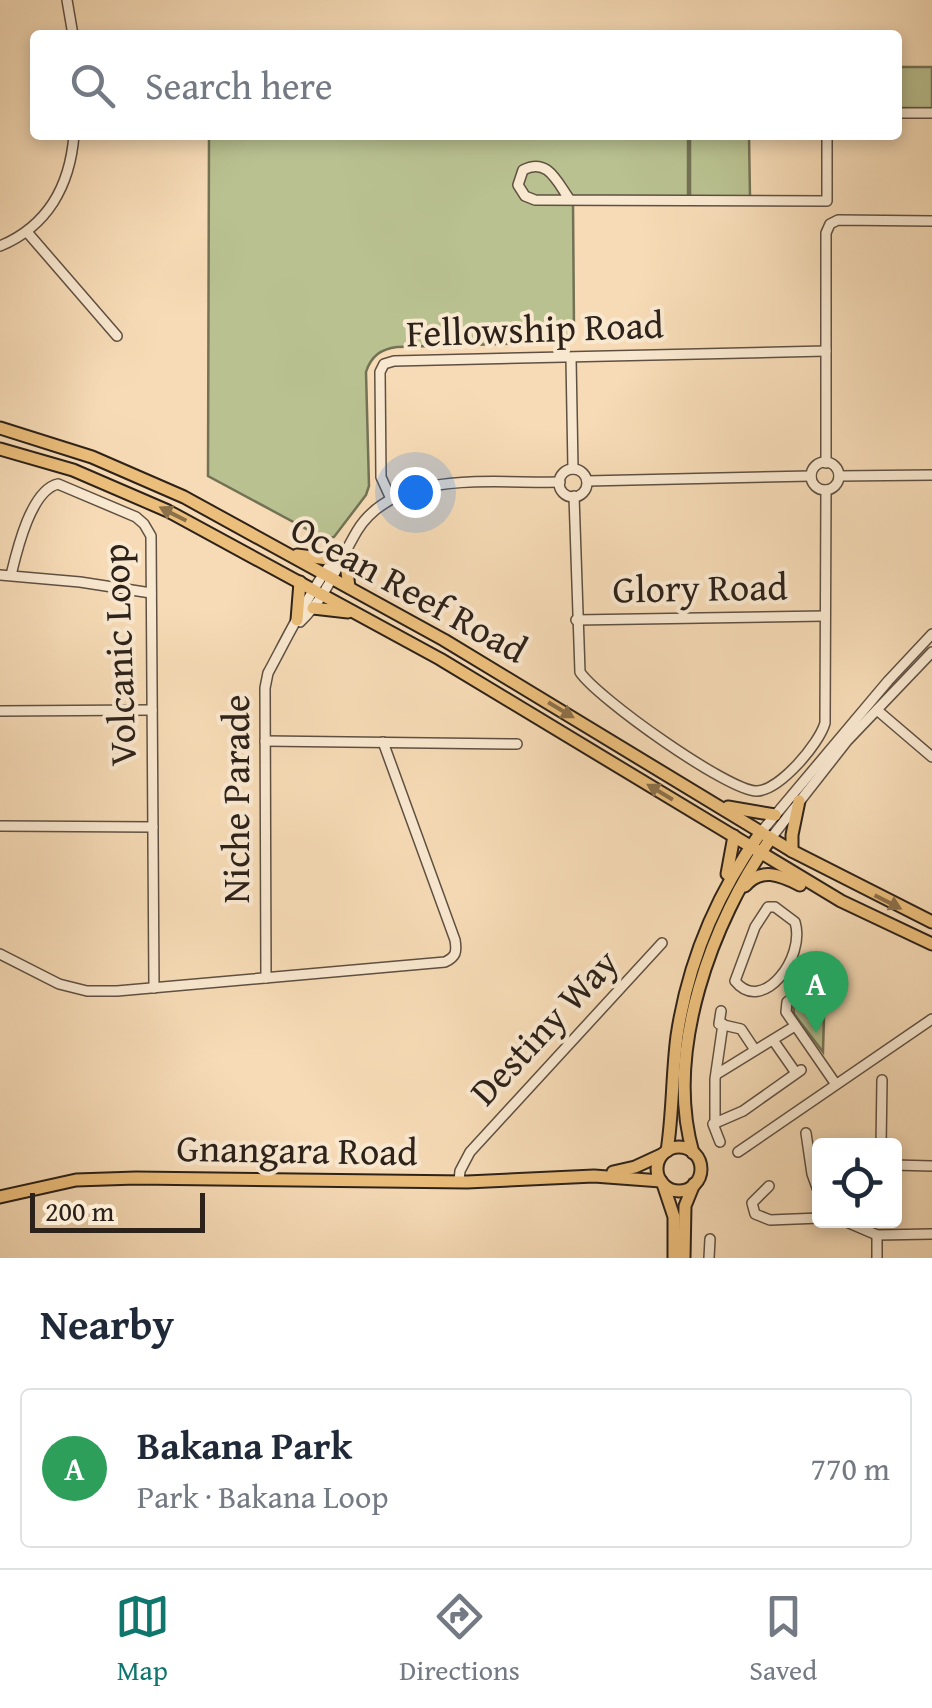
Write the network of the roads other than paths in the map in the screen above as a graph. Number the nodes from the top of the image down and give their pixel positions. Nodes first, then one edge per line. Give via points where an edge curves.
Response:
1 (68, 0) edge
2 (72, 30) edge
3 (902, 113) edge
4 (932, 113) edge
5 (73, 140) edge
6 (827, 140) edge
7 (570, 200) junction
8 (932, 222) edge
9 (28, 232) junction
10 (0, 246) edge
11 (117, 336) dead end
12 (826, 351) junction
13 (571, 358) junction
14 (0, 428) edge
15 (0, 448) edge
16 (826, 463) junction
17 (573, 469) junction
18 (932, 474) edge
19 (811, 476) junction
20 (839, 476) junction
21 (560, 482) junction
22 (587, 482) junction
23 (826, 490) junction
24 (574, 496) junction
25 (391, 499) junction
26 (288, 554) junction
27 (343, 554) junction
28 (6, 575) edge
29 (328, 575) junction
30 (300, 582) junction
31 (349, 587) junction
32 (318, 592) junction
33 (151, 594) junction
34 (314, 608) junction
35 (357, 613) junction
36 (826, 616) junction
37 (576, 620) junction
38 (295, 624) junction
39 (932, 634) edge
40 (932, 652) edge
41 (869, 703) junction
42 (152, 710) junction
43 (0, 711) edge
44 (878, 711) junction
45 (265, 742) junction
46 (383, 742) junction
47 (517, 744) dead end
48 (932, 757) edge
49 (800, 802) junction
50 (714, 803) junction
51 (775, 815) junction
52 (0, 826) edge
53 (153, 826) junction
54 (766, 835) junction
55 (734, 836) junction
56 (756, 850) junction
57 (792, 851) junction
58 (720, 898) junction
59 (841, 901) junction
60 (932, 922) edge
61 (719, 930) junction
62 (662, 943) dead end
63 (932, 944) edge
64 (0, 954) edge
65 (825, 966) dead end
66 (783, 973) junction
67 (266, 978) junction
68 (154, 988) junction
69 (798, 993) junction
70 (721, 1011) dead end
71 (932, 1019) edge
72 (724, 1024) junction
73 (795, 1026) junction
74 (773, 1040) junction
75 (756, 1050) junction
76 (717, 1074) junction
77 (882, 1080) dead end
78 (835, 1083) junction
79 (716, 1123) junction
80 (806, 1133) dead end
81 (881, 1138) edge
82 (720, 1142) dead end
83 (738, 1152) dead end
84 (664, 1153) junction
85 (694, 1153) junction
86 (902, 1165) edge
87 (930, 1165) edge
88 (812, 1174) edge
89 (594, 1176) junction
90 (463, 1182) junction
91 (662, 1183) junction
92 (694, 1184) junction
93 (769, 1186) dead end
94 (0, 1196) edge
95 (812, 1218) edge
96 (861, 1228) edge
97 (932, 1234) edge
98 (877, 1235) junction
99 (710, 1239) dead end
100 (674, 1258) edge
101 (684, 1258) edge
102 (709, 1258) edge
103 (877, 1258) edge

1 - 2 street
3 - 4 street
5 - 9 street via 67,178
6 - 7 street via 827,201
7 - 7 street via 526,196 520,174 528,166 547,169
8 - 12 street via 830,224
9 - 10 street
9 - 11 street
12 - 13 street, Fellowship Road
12 - 16 street
13 - 17 street
13 - 25 street, Fellowship Road via 384,364 381,477
14 - 26 main road, Ocean Reef Road via 134,473
30 -> 15 main road, Ocean Reef Road via 126,491
16 - 19 street
16 - 20 street
17 - 21 street
17 - 22 street
18 - 20 street
19 - 22 street
19 - 23 street
20 - 23 street
21 - 24 street
21 - 25 street via 436,485
22 - 24 street
23 - 36 street
24 - 37 street
25 - 27 street, Niche Parade via 362,523
26 - 27 main road via 328,560
26 - 29 main road, Ocean Reef Road
27 - 29 street, Niche Parade
27 - 31 main road
28 - 33 street
28 - 33 street, Volcanic Loop via 40,492 58,484 144,524 151,536
29 - 31 main road, Ocean Reef Road
29 - 32 street, Niche Parade
30 - 32 main road, Ocean Reef Road
30 - 38 main road
31 -> 50 main road, Ocean Reef Road
32 - 34 street, Niche Parade
32 - 35 main road, Ocean Reef Road
32 - 38 street, Niche Parade
33 - 42 street, Volcanic Loop
34 - 35 main road
34 - 38 street, Niche Parade
55 -> 35 main road, Ocean Reef Road
36 - 37 street, Glory Road
36 - 37 street via 821,738 768,789 754,792 662,740 588,685 577,659
38 - 45 street, Niche Parade via 268,673
39 - 41 street
40 - 44 street
41 - 44 street
41 - 51 street
42 - 43 street
42 - 53 street, Volcanic Loop
44 - 48 street
44 - 49 street
45 - 46 street
45 - 67 street, Niche Parade
46 - 47 street
46 - 67 street via 456,954 445,962
49 - 54 street
49 - 57 main road
50 - 51 main road
50 - 54 main road, Ocean Reef Road
51 - 54 street
52 - 53 street
53 - 68 street, Volcanic Loop
54 - 56 main road
54 - 57 main road
55 - 56 main road, Ocean Reef Road
55 - 58 main road
56 - 58 main road
56 - 59 main road
56 - 61 main road
57 -> 60 main road
58 - 84 main road via 696,956 678,1034
59 - 61 main road via 765,873 748,882
59 - 63 main road
61 - 85 main road via 690,1034 685,1104
62 - 90 street, Destiny Way via 470,1152
64 - 68 street via 88,991
65 - 69 street
66 - 66 street via 794,957 797,927 768,908 735,981 756,992
66 - 69 street
67 - 68 street
69 - 73 street via 786,1006
70 - 72 street via 718,1024
71 - 78 street
72 - 75 street via 741,1029
72 - 76 street
73 - 74 street
73 - 78 street
74 - 75 street
74 - 79 street via 798,1071
75 - 76 street
76 - 79 street
77 - 81 street
78 - 83 street
79 - 82 street
80 - 88 street
84 - 85 main road
84 - 89 main road, Gnangara Road
84 - 91 main road via 657,1165
85 - 92 main road via 700,1165
86 - 87 street
89 - 90 main road, Gnangara Road
89 - 91 main road, Gnangara Road
90 - 94 main road, Gnangara Road via 121,1178
91 - 92 main road via 682,1190
91 - 100 main road via 674,1218
92 - 101 main road via 685,1206
93 - 95 street via 752,1203 755,1214
96 - 98 street
97 - 98 street
98 - 103 street
99 - 102 street

